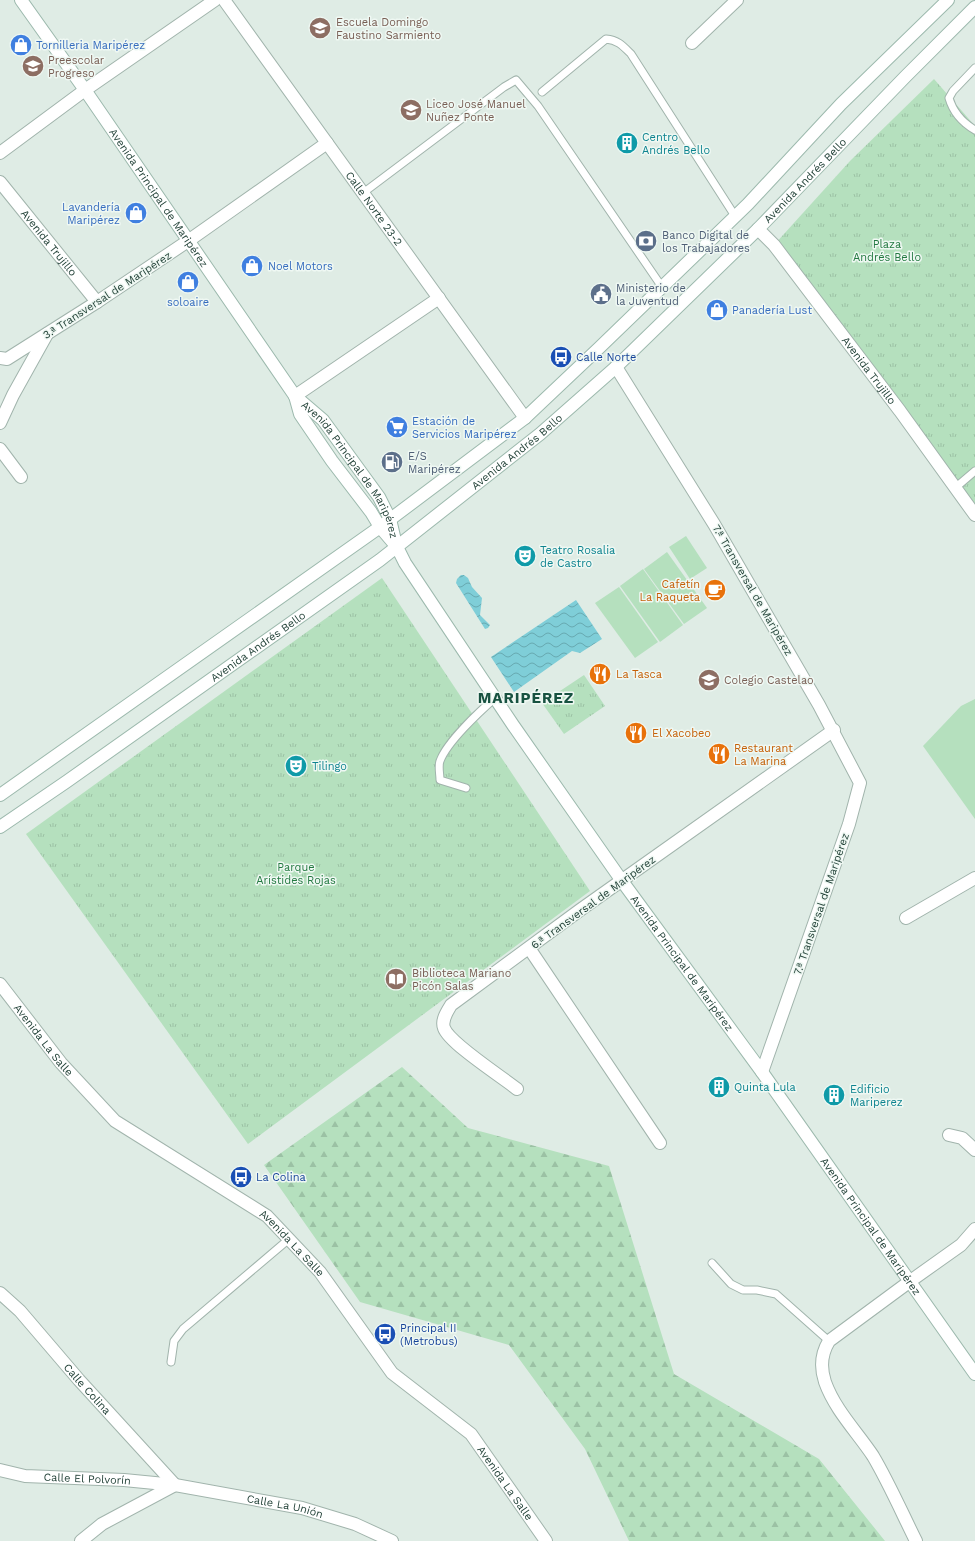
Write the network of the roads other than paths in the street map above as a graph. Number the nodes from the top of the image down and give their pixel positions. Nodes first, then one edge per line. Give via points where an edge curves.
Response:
1 (21, 0) edge
2 (215, 0) edge
3 (224, 0) edge
4 (737, 0) edge
5 (948, 0) edge
6 (975, 7) edge
7 (692, 43) dead end
8 (975, 68) edge
9 (85, 90) junction
10 (542, 92) dead end
11 (975, 130) edge
12 (327, 143) junction
13 (0, 153) edge
14 (0, 182) edge
15 (363, 193) junction
16 (735, 216) junction
17 (758, 229) junction
18 (188, 241) junction
19 (662, 287) junction
20 (440, 298) junction
21 (98, 302) junction
22 (48, 334) junction
23 (1, 359) edge
24 (616, 368) junction
25 (295, 396) junction
26 (525, 418) junction
27 (0, 423) edge
28 (0, 449) edge
29 (975, 471) edge
30 (21, 477) dead end
31 (955, 488) junction
32 (975, 515) edge
33 (390, 519) junction
34 (380, 527) junction
35 (396, 547) junction
36 (495, 698) junction
37 (834, 730) junction
38 (466, 788) dead end
39 (0, 795) edge
40 (0, 827) edge
41 (975, 878) edge
42 (622, 881) junction
43 (906, 918) dead end
44 (529, 948) junction
45 (0, 984) edge
46 (762, 1072) junction
47 (517, 1089) dead end
48 (949, 1135) dead end
49 (660, 1144) dead end
50 (975, 1150) edge
51 (975, 1229) edge
52 (289, 1239) junction
53 (712, 1264) dead end
54 (909, 1282) junction
55 (0, 1293) edge
56 (829, 1341) junction
57 (171, 1362) dead end
58 (975, 1374) edge
59 (0, 1470) edge
60 (175, 1485) junction
61 (81, 1541) edge
62 (392, 1541) edge
63 (546, 1541) edge
64 (916, 1541) edge

1 - 9 street, Avenida Principal de Maripérez
2 - 9 street
3 - 12 street, Calle Norte 23-2
4 - 7 street
5 - 16 street, Avenida Andrés Bello via 841,104
6 - 17 street, Avenida Andrés Bello
8 - 11 lane via 949,98 959,117
9 - 13 street
9 - 18 street, Avenida Principal de Maripérez
10 - 16 lane via 606,39 614,39 621,43 631,54
12 - 15 street, Calle Norte 23-2
12 - 18 street, 3.ª Transversal de Maripérez
14 - 21 street, Avenida Trujillo
15 - 19 lane via 516,80 538,106
15 - 20 street, Calle Norte 23-2
16 - 19 street, Avenida Andrés Bello
17 - 24 street, Avenida Andrés Bello
17 - 31 street, Avenida Trujillo via 774,245
18 - 21 street, 3.ª Transversal de Maripérez
18 - 25 street, Avenida Principal de Maripérez
19 - 26 street, Avenida Andrés Bello
20 - 25 street
20 - 26 street, Calle Norte 23-2
21 - 22 street, 3.ª Transversal de Maripérez
22 - 23 street, 3.ª Transversal de Maripérez via 7,359
22 - 27 street
24 - 35 street, Avenida Andrés Bello via 540,434
24 - 37 street, 7.ª Transversal de Maripérez via 714,524
25 - 33 street, Avenida Principal de Maripérez via 323,420 379,497
25 - 34 street, Avenida Principal de Maripérez via 300,414
26 - 33 street, Avenida Andrés Bello
28 - 30 street
29 - 31 lane
31 - 32 street, Avenida Trujillo
33 - 34 street, Avenida Andrés Bello
33 - 35 street, Avenida Principal de Maripérez
34 - 35 street, Avenida Principal de Maripérez
34 - 39 street, Avenida Andrés Bello
35 - 36 street, Avenida Principal de Maripérez
35 - 40 street, Avenida Andrés Bello
36 - 38 lane via 474,717 439,762 440,780
36 - 42 street, Avenida Principal de Maripérez
37 - 42 street, 6.ª Transversal de Maripérez
37 - 46 street, 7.ª Transversal de Maripérez via 860,783 849,824
41 - 43 street
42 - 44 street, 6.ª Transversal de Maripérez
42 - 46 street, Avenida Principal de Maripérez
44 - 47 street, 6.ª Transversal de Maripérez via 451,1005 444,1015 443,1027 458,1045
44 - 49 street
45 - 52 street, Avenida La Salle via 61,1063 115,1121 267,1216
46 - 54 street, Avenida Principal de Maripérez
48 - 50 street via 962,1138
51 - 54 street via 961,1245
52 - 57 lane via 183,1330 174,1341
52 - 63 street, Avenida La Salle via 320,1272 392,1373 471,1434
53 - 56 lane via 731,1284 743,1290 776,1294
54 - 56 street
54 - 58 street, Avenida Principal de Maripérez
55 - 60 street, Calle Colina via 20,1311
56 - 64 street via 823,1350 821,1363 830,1396 879,1468
59 - 60 street, Calle El Polvorín via 25,1476
60 - 61 street via 102,1524
60 - 62 street, Calle La Unión via 302,1508 355,1524

